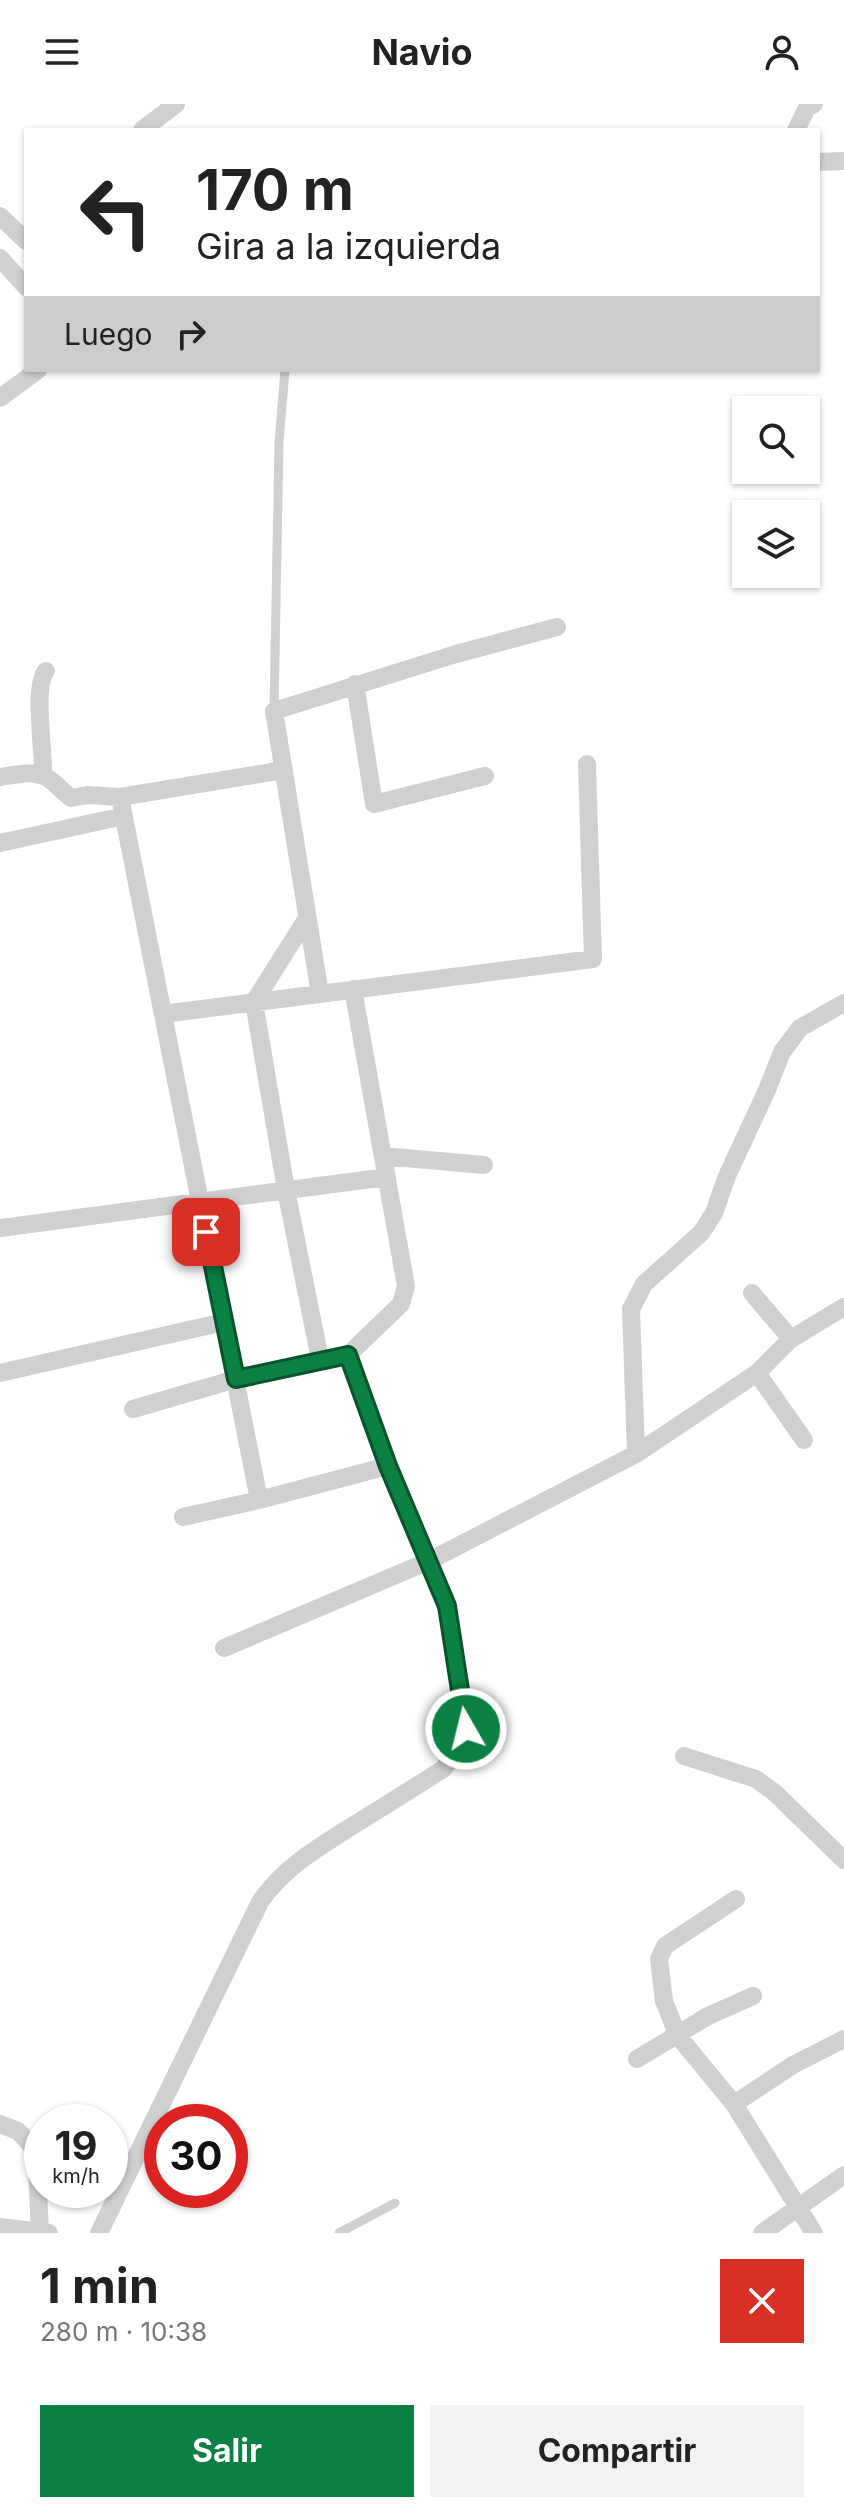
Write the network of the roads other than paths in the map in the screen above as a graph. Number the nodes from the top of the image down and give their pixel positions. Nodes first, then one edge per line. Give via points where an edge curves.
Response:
1 (176, 104) edge
2 (814, 104) edge
3 (145, 128) edge
4 (797, 128) edge
5 (844, 161) edge
6 (820, 162) edge
7 (0, 216) edge
8 (24, 239) edge
9 (24, 250) edge
10 (3, 266) edge
11 (24, 285) edge
12 (35, 372) edge
13 (285, 372) edge
14 (0, 398) edge
15 (557, 627) dead end
16 (46, 671) dead end
17 (355, 684) junction
18 (274, 711) junction
19 (587, 764) dead end
20 (284, 770) junction
21 (43, 776) junction
22 (485, 776) dead end
23 (0, 777) edge
24 (120, 797) junction
25 (124, 816) junction
26 (0, 843) edge
27 (307, 918) junction
28 (353, 989) junction
29 (320, 994) junction
30 (254, 1002) junction
31 (844, 1003) edge
32 (163, 1014) junction
33 (383, 1156) junction
34 (484, 1165) dead end
35 (387, 1177) junction
36 (286, 1190) junction
37 (200, 1202) junction
38 (0, 1228) edge
39 (752, 1293) dead end
40 (844, 1307) edge
41 (224, 1322) junction
42 (791, 1339) junction
43 (348, 1355) junction
44 (320, 1359) junction
45 (0, 1373) edge
46 (757, 1373) junction
47 (236, 1379) junction
48 (133, 1409) dead end
49 (804, 1440) dead end
50 (636, 1454) junction
51 (388, 1466) junction
52 (259, 1500) junction
53 (183, 1517) dead end
54 (429, 1561) junction
55 (224, 1648) dead end
56 (684, 1756) dead end
57 (844, 1860) edge
58 (736, 1899) dead end
59 (753, 1996) dead end
60 (678, 2036) junction
61 (844, 2039) edge
62 (637, 2059) dead end
63 (734, 2104) junction
64 (0, 2124) edge
65 (844, 2175) edge
66 (395, 2203) dead end
67 (798, 2206) junction
68 (0, 2227) edge
69 (45, 2232) edge
70 (99, 2233) edge
71 (339, 2233) edge
72 (762, 2233) edge
73 (814, 2233) edge

1 - 3 street
2 - 4 street
5 - 6 street
7 - 8 street
9 - 10 street
10 - 11 street
12 - 14 street
13 - 18 lane
15 - 17 street
16 - 21 street via 39,708
17 - 18 street
17 - 22 street via 374,804
18 - 20 street
19 - 28 street via 593,959
20 - 24 street
20 - 27 street
21 - 23 street
21 - 24 street via 71,798
24 - 25 street
25 - 26 street
25 - 32 street
27 - 29 street
27 - 30 street
28 - 29 street
28 - 33 street
29 - 30 street
30 - 32 street
30 - 36 street
31 - 50 street via 800,1028 782,1052 714,1213 701,1233 644,1284 631,1309
32 - 37 street
33 - 34 street
33 - 35 street
35 - 36 street
35 - 43 street via 406,1286 401,1304
36 - 37 street
36 - 44 street
37 - 38 street
37 - 41 street
39 - 42 street
40 - 42 street
41 - 45 street
41 - 47 street
42 - 46 street
43 - 44 street
43 - 51 street
44 - 47 street
46 - 49 street
46 - 50 street
47 - 48 street
47 - 52 street
50 - 54 street
51 - 52 street
51 - 54 street
52 - 53 street
54 - 55 street
54 - 70 street via 447,1606 466,1729 457,1753 443,1769 289,1867 272,1884
56 - 57 street via 756,1779
58 - 60 street via 665,1946 659,1959 664,2001
59 - 60 street
60 - 62 street
60 - 63 street
61 - 63 street
63 - 67 street
64 - 69 street via 18,2131 36,2151
65 - 67 street
66 - 71 lane
67 - 72 street
67 - 73 street
68 - 69 street

